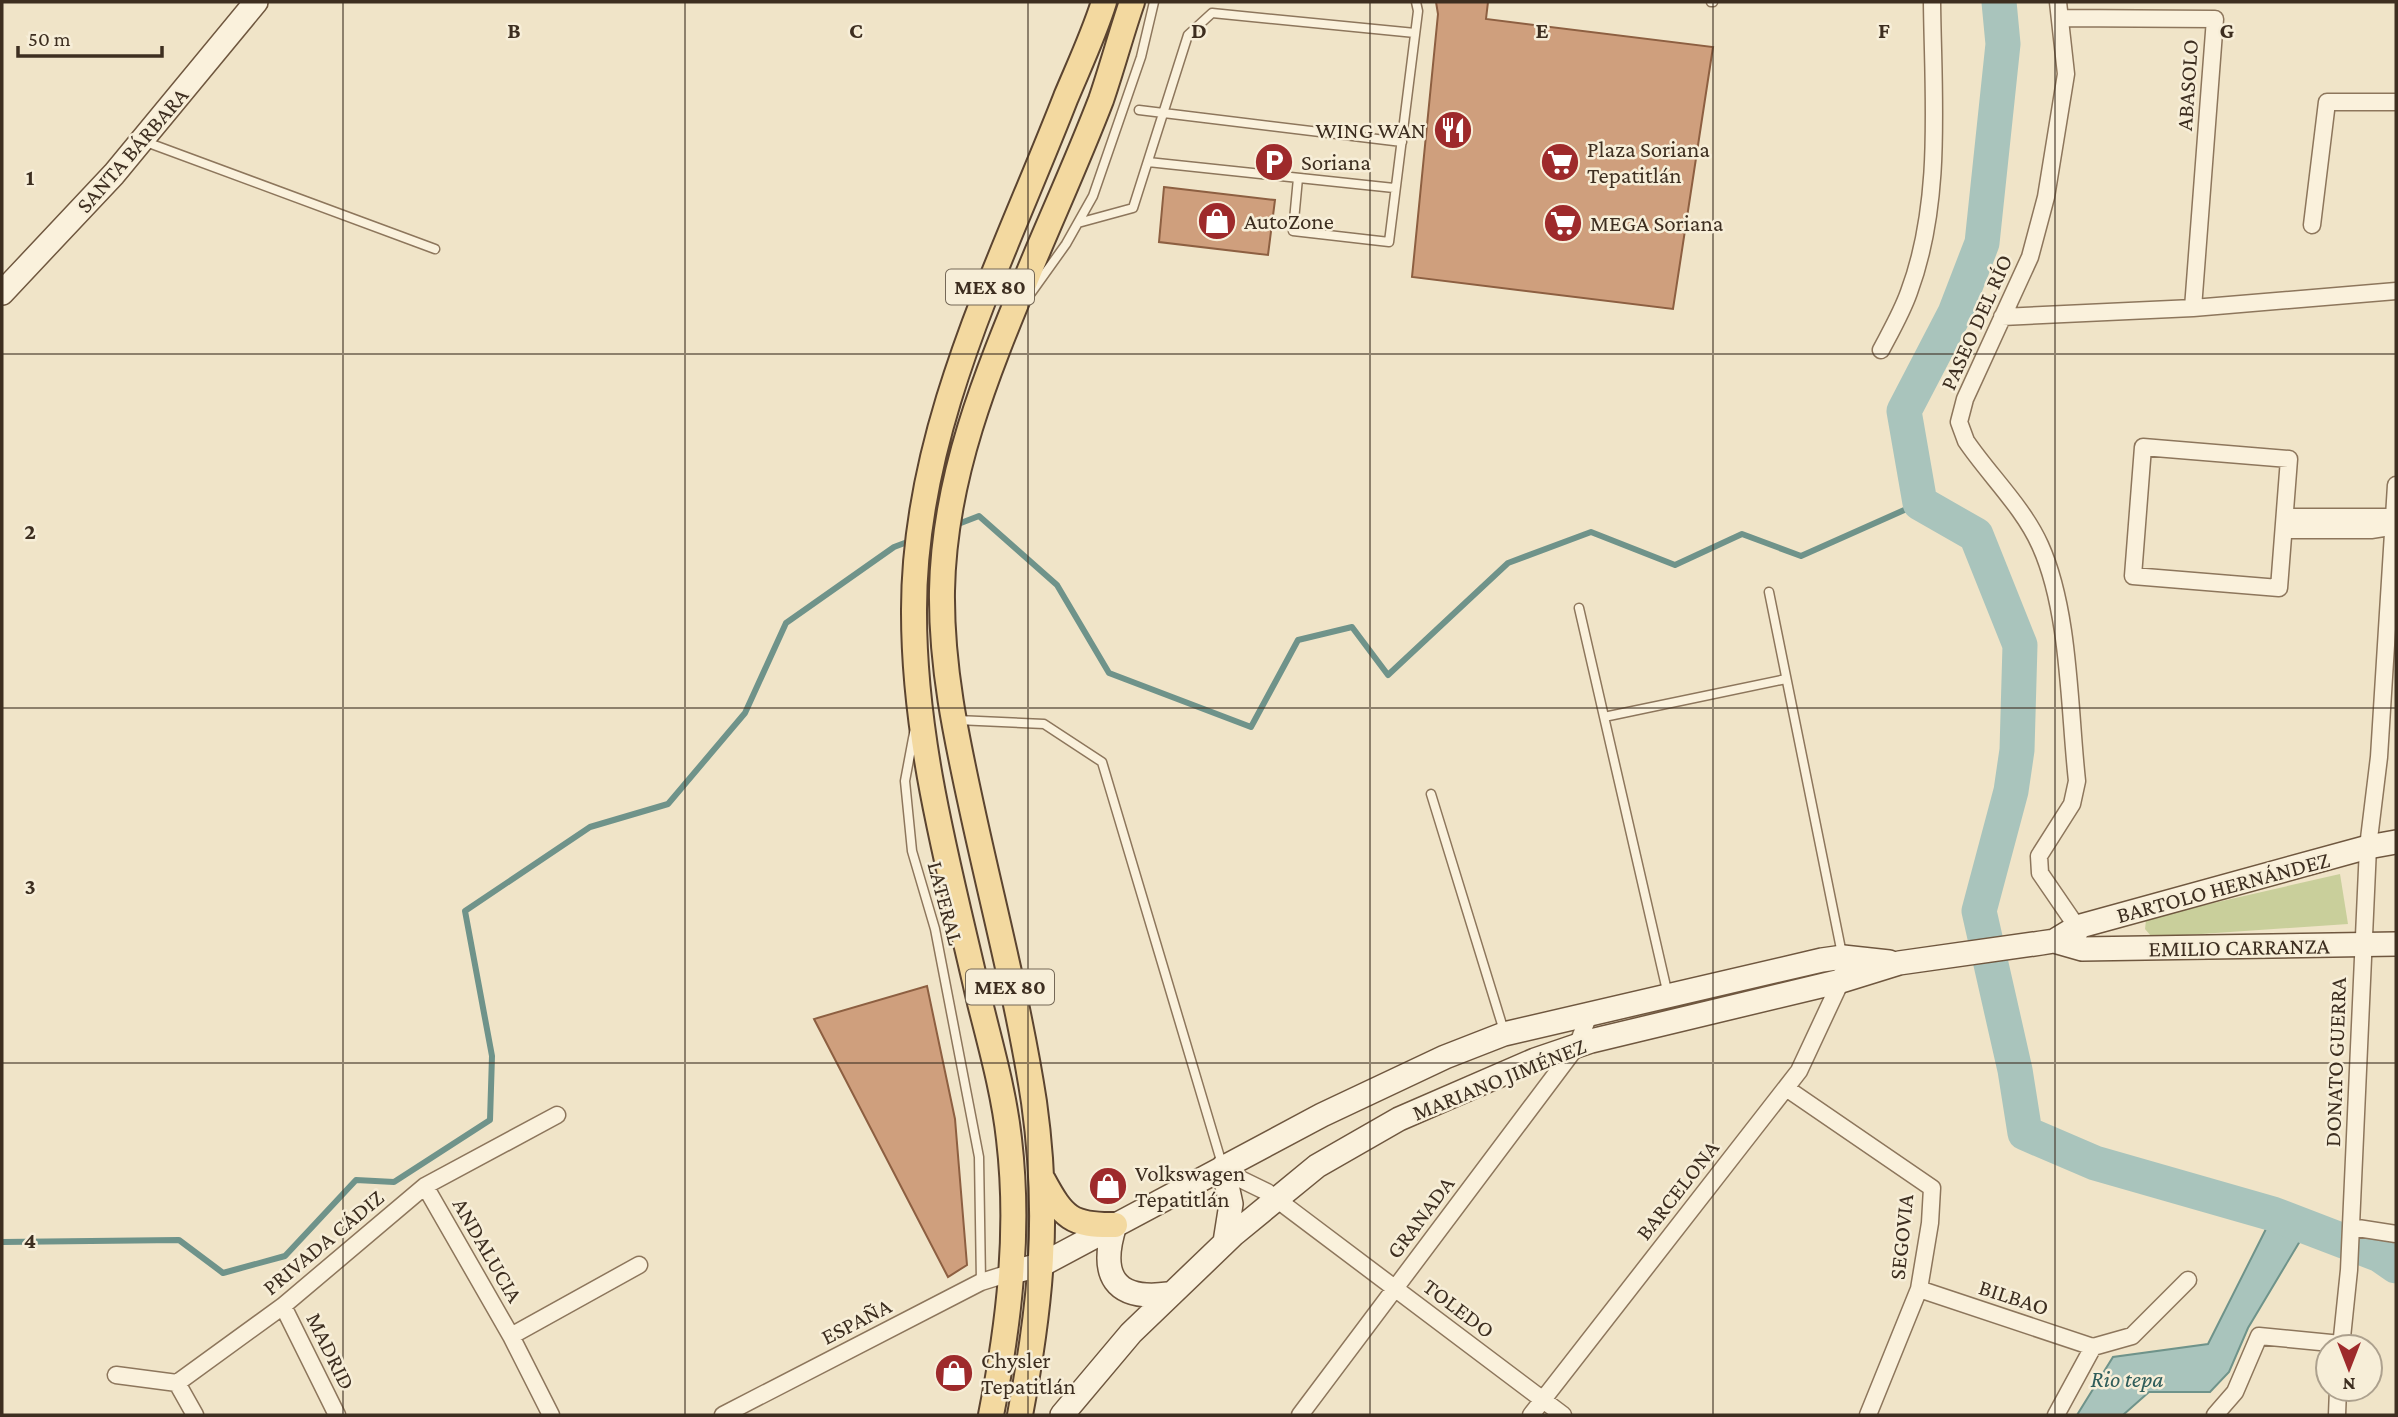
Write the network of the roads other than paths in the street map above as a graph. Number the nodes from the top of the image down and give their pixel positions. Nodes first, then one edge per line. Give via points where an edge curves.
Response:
1 (256, 2) edge
2 (1104, 2) edge
3 (1132, 2) edge
4 (1154, 2) edge
5 (1416, 2) edge
6 (1932, 2) edge
7 (2059, 10) edge
8 (1415, 33) junction
9 (2396, 102) edge
10 (1139, 110) dead end
11 (1164, 112) junction
12 (143, 141) junction
13 (1402, 142) junction
14 (1148, 162) junction
15 (1298, 178) junction
16 (1394, 188) junction
17 (1078, 223) junction
18 (2312, 225) dead end
19 (435, 249) dead end
20 (2396, 291) edge
21 (2, 293) edge
22 (2193, 309) junction
23 (2002, 317) junction
24 (1004, 333) junction
25 (1881, 350) dead end
26 (2396, 485) edge
27 (2285, 523) junction
28 (2395, 523) edge
29 (1769, 592) dead end
30 (1579, 608) dead end
31 (1786, 679) junction
32 (920, 700) junction
33 (1604, 717) junction
34 (953, 720) junction
35 (1431, 794) dead end
36 (2396, 842) edge
37 (2368, 847) junction
38 (2079, 938) junction
39 (2047, 942) joint
40 (2396, 944) edge
41 (2362, 946) junction
42 (1843, 957) junction
43 (1899, 963) junction
44 (1841, 982) junction
45 (1668, 995) junction
46 (1590, 1012) junction
47 (1504, 1034) junction
48 (1577, 1046) junction
49 (1786, 1088) junction
50 (556, 1115) dead end
51 (1223, 1167) junction
52 (1042, 1178) junction
53 (425, 1186) junction
54 (1276, 1198) junction
55 (1115, 1225) junction
56 (2351, 1231) junction
57 (2396, 1234) edge
58 (1225, 1242) junction
59 (1043, 1264) junction
60 (639, 1265) dead end
61 (1013, 1272) junction
62 (2188, 1280) dead end
63 (981, 1282) junction
64 (1395, 1288) junction
65 (1920, 1289) junction
66 (1168, 1294) junction
67 (283, 1306) junction
68 (2342, 1333) edge
69 (511, 1336) junction
70 (2314, 1343) edge
71 (2093, 1347) junction
72 (116, 1375) dead end
73 (177, 1383) junction
74 (1543, 1400) junction
75 (195, 1415) edge
76 (337, 1415) edge
77 (551, 1415) edge
78 (723, 1415) edge
79 (991, 1415) edge
80 (1020, 1415) edge
81 (1062, 1415) edge
82 (1300, 1415) edge
83 (1531, 1415) edge
84 (1563, 1415) edge
85 (1868, 1415) edge
86 (2056, 1415) edge
87 (2215, 1415) edge

1 - 12 street, SANTA BÁRBARA
2 - 32 main road, MEX 80 via 964,351 937,430 916,563
3 - 24 main road, MEX 80 via 1101,99
4 - 17 lane via 1093,196
5 - 8 lane
6 - 25 street via 1933,141 1925,231 1909,294
7 - 22 street, ABASOLO via 2215,19
7 - 23 street, PASEO DEL RÍO via 2066,74 2046,197 2030,257
8 - 11 lane via 1212,13 1188,35
8 - 13 lane
9 - 18 street via 2328,102
10 - 11 lane
11 - 13 lane
11 - 14 lane
12 - 19 lane
12 - 21 street, SANTA BÁRBARA
13 - 16 lane
14 - 15 lane
14 - 17 lane via 1133,208
15 - 16 lane
15 - 16 lane via 1293,231 1390,243
17 - 24 lane
20 - 22 street
22 - 23 street
23 - 38 street, PASEO DEL RÍO via 1959,422 1966,441 2039,544 2052,579 2060,615 2077,781 2072,804 2039,856 2040,873
24 - 34 main road, MEX 80 via 966,433 954,484 942,592 946,686
26 - 28 street, DONATO GUERRA
27 - 27 street via 2290,459 2143,447 2133,576 2279,588
27 - 28 street via 2371,530
28 - 37 street, DONATO GUERRA
29 - 31 lane
30 - 33 lane
31 - 33 lane
31 - 42 lane
32 - 61 main road, MEX 80 via 930,787 1009,1135
32 - 63 lane, LATERAL via 905,781 912,851 935,929 979,1157
33 - 45 lane
34 - 51 lane via 1044,724 1102,762
34 - 52 main road, MEX 80 via 1033,1101
35 - 47 lane
36 - 37 street, BARTOLO HERNÁNDEZ
37 - 38 street, BARTOLO HERNÁNDEZ
37 - 41 street, DONATO GUERRA
38 - 39 street, BARTOLO HERNÁNDEZ
38 - 41 street, EMILIO CARRANZA
39 - 43 street, MARIANO JIMÉNEZ
40 - 41 street, EMILIO CARRANZA
41 - 56 street, DONATO GUERRA
42 - 43 street
42 - 44 street
42 - 45 street
43 - 44 street, MARIANO JIMÉNEZ
44 - 48 street, MARIANO JIMÉNEZ
44 - 49 street, BARCELONA via 1799,1071
45 - 46 street
46 - 47 street
46 - 48 street, GRANADA
47 - 51 street via 1381,1086
48 - 54 street, MARIANO JIMÉNEZ via 1399,1119 1317,1166
48 - 64 street, GRANADA
49 - 65 street, SEGOVIA via 1932,1188
49 - 74 street, BARCELONA
50 - 53 street, PRIVADA CÁDIZ
51 - 54 street, TOLEDO
51 - 55 street
51 - 58 street via 1231,1204
52 - 55 main road via 1057,1206 1076,1222
52 - 59 main road, MEX 80
53 - 67 street, PRIVADA CÁDIZ
53 - 69 street, ANDALUCIA
54 - 58 street, MARIANO JIMÉNEZ
54 - 64 street, TOLEDO
55 - 59 street
55 - 66 street via 1108,1261 1116,1283 1137,1296
56 - 57 street
56 - 68 street, DONATO GUERRA
58 - 66 street, MARIANO JIMÉNEZ
59 - 61 street
59 - 80 main road, MEX 80
60 - 69 street, ANDALUCIA
61 - 63 street, ESPAÑA
61 - 79 main road, MEX 80
62 - 71 street via 2132,1336
63 - 78 street, ESPAÑA
64 - 74 street, TOLEDO
64 - 82 street, GRANADA
65 - 71 street, BILBAO
65 - 85 street, SEGOVIA
66 - 81 street, MARIANO JIMÉNEZ
67 - 73 street, PRIVADA CÁDIZ
67 - 76 street, MADRID
69 - 77 street, ANDALUCIA
70 - 87 street via 2259,1336 2235,1392
71 - 86 street
72 - 73 street
73 - 75 street
74 - 83 street, BARCELONA
74 - 84 street, TOLEDO

